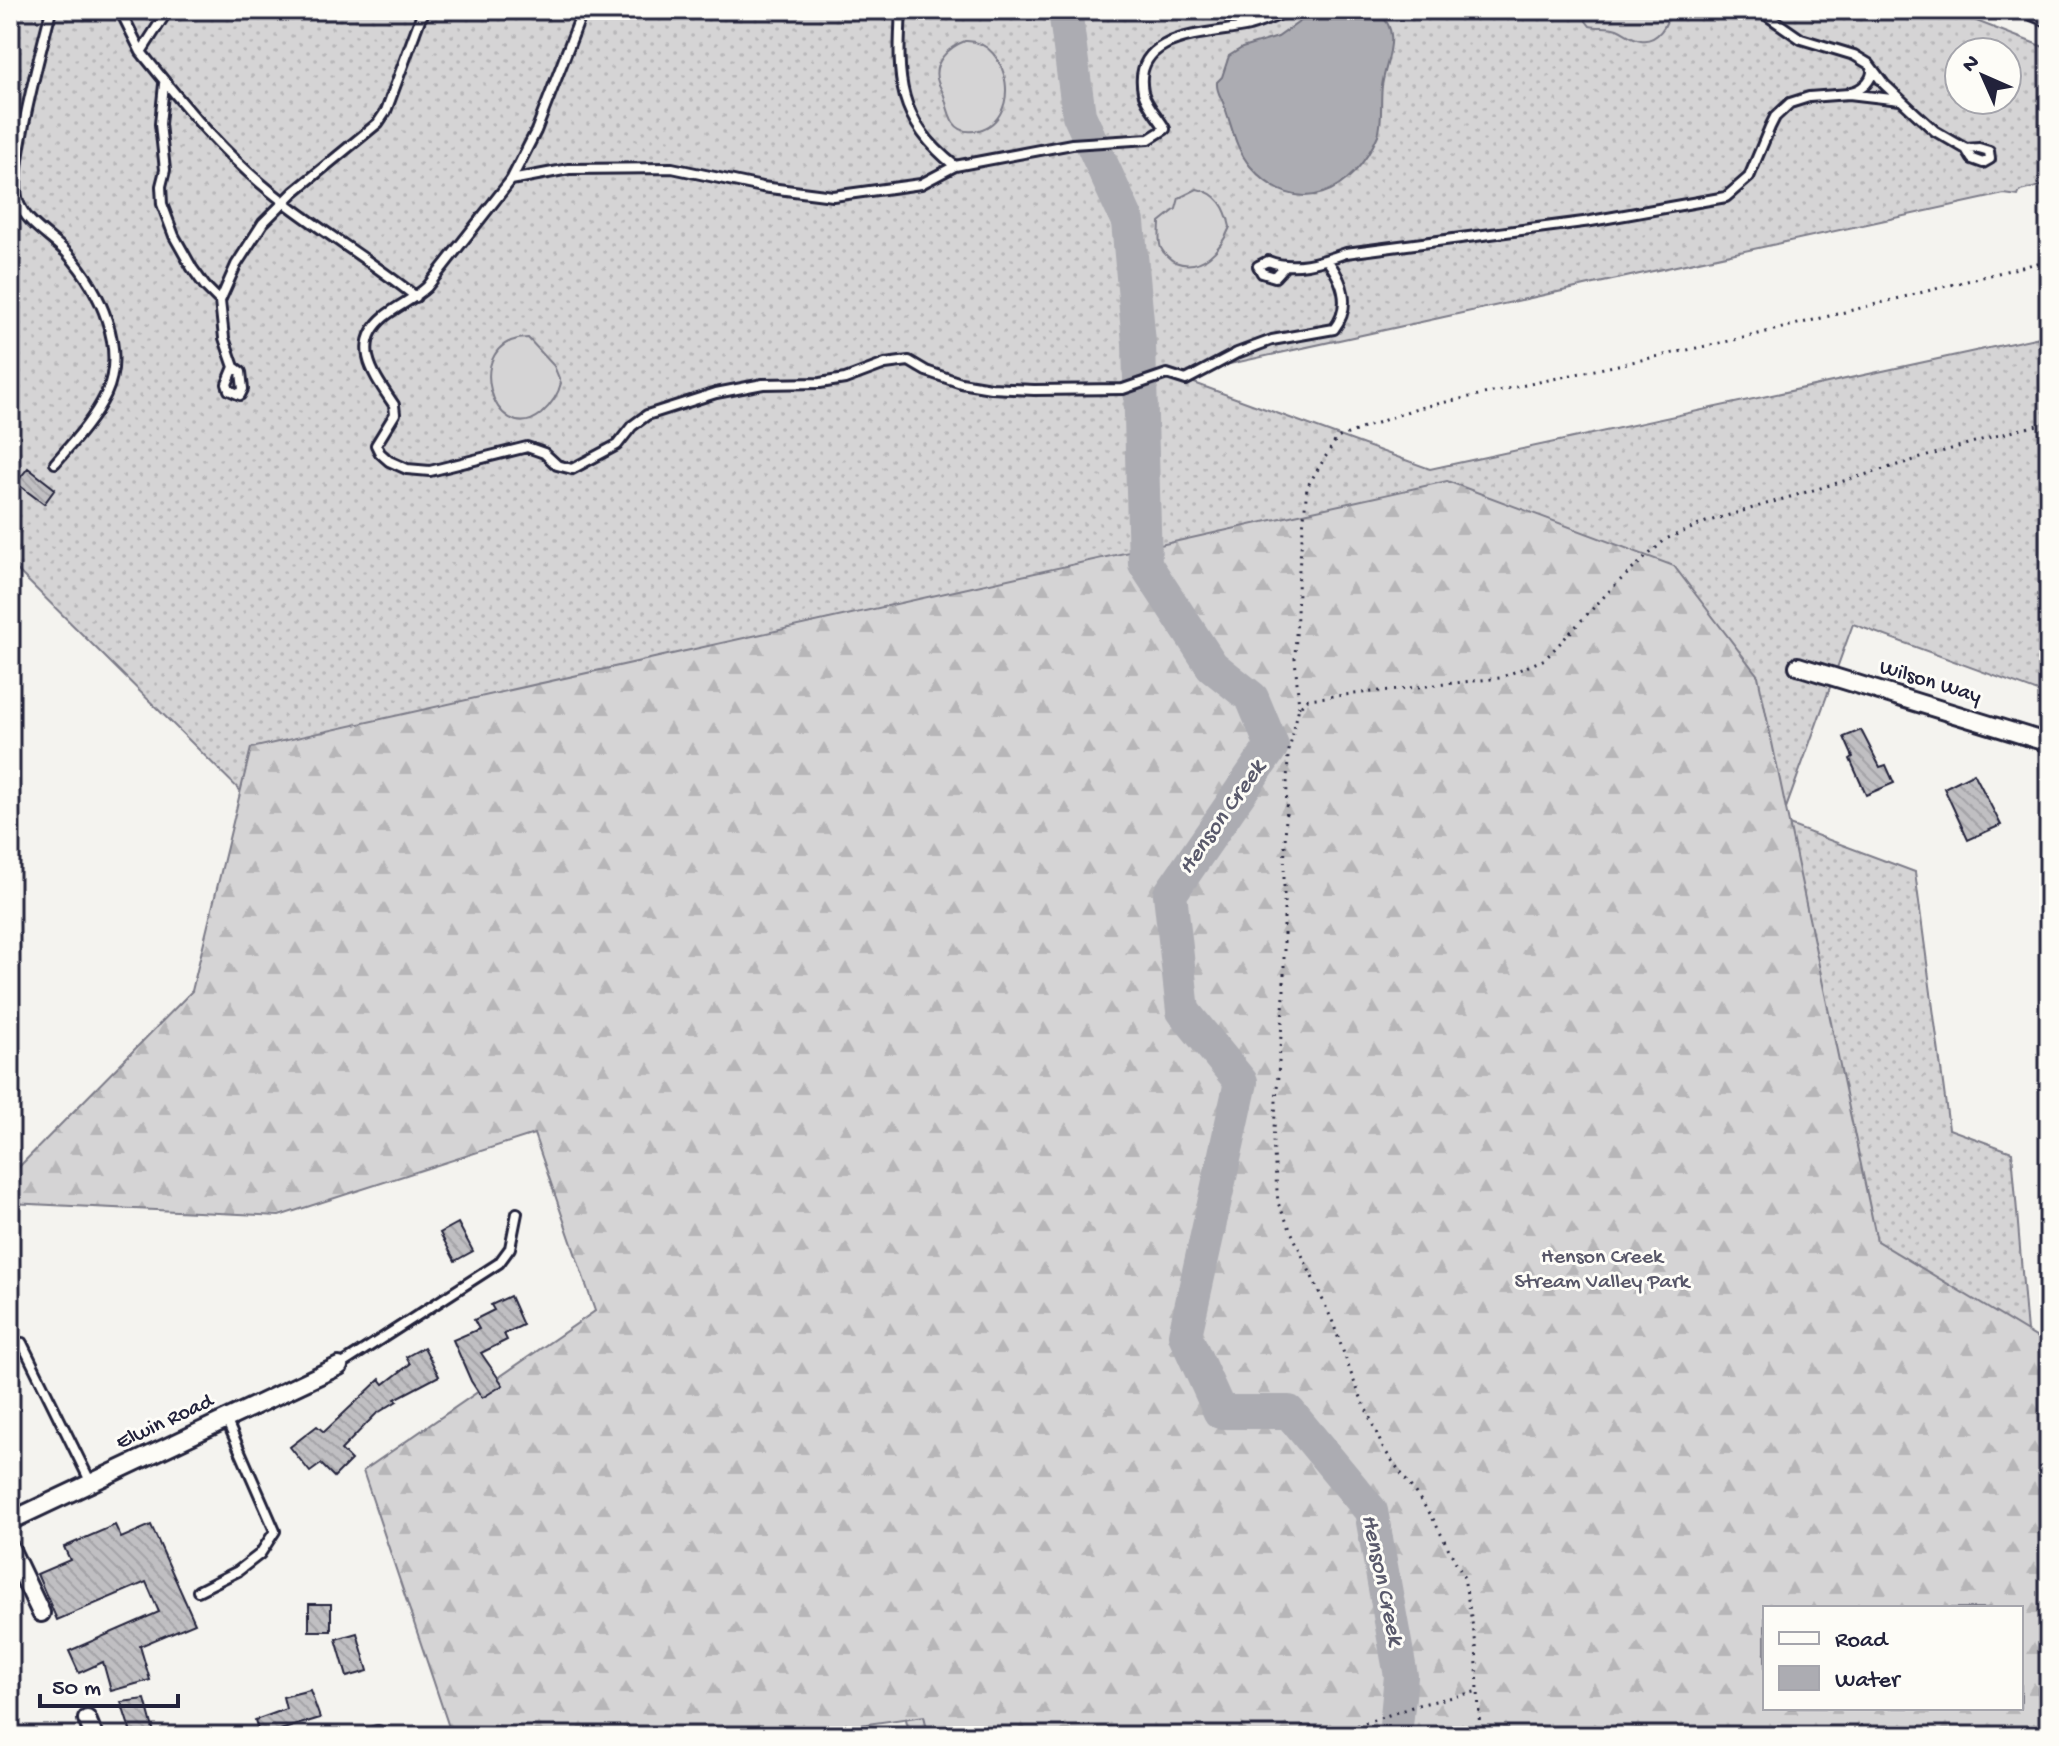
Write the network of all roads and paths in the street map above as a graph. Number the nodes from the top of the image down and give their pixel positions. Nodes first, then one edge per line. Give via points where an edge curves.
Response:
1 (51, 10) edge
2 (120, 10) edge
3 (168, 10) edge
4 (426, 10) edge
5 (583, 10) edge
6 (901, 10) edge
7 (1290, 10) edge
8 (1759, 10) edge
9 (2035, 10) edge
10 (2049, 16) edge
11 (141, 52) junction
12 (1872, 68) junction
13 (164, 84) junction
14 (1849, 94) junction
15 (1900, 100) junction
16 (1966, 149) dead end
17 (955, 166) junction
18 (511, 180) junction
19 (284, 202) junction
20 (1327, 260) junction
21 (2049, 260) edge
22 (1284, 267) dead end
23 (416, 297) junction
24 (220, 301) junction
25 (234, 367) dead end
26 (2049, 422) edge
27 (55, 463) dead end
28 (1798, 666) dead end
29 (1299, 707) junction
30 (2049, 743) edge
31 (517, 1213) dead end
32 (22, 1343) dead end
33 (339, 1366) joint
34 (226, 1419) junction
35 (91, 1483) junction
36 (10, 1521) edge
37 (10, 1548) edge
38 (198, 1591) dead end
39 (41, 1613) dead end
40 (1479, 1691) junction
41 (87, 1719) dead end
42 (94, 1736) edge
43 (1327, 1736) edge
44 (1480, 1736) edge

1 - 27 lane via 15,185 19,204 85,278 113,341 107,392 87,427
2 - 11 lane
3 - 11 lane
4 - 19 lane via 378,123
5 - 18 lane
6 - 17 lane via 900,80 910,115 937,152
7 - 17 lane via 1252,25 1176,38 1159,47 1147,60 1143,92 1165,129 1149,139 1049,148
8 - 12 lane via 1801,39 1854,55
9 - 10 street
11 - 13 lane
12 - 14 lane via 1865,85
12 - 15 lane
13 - 19 lane via 246,171
13 - 24 lane via 162,204 192,268
14 - 15 lane
14 - 20 lane via 1798,99 1782,110 1749,177 1726,197
15 - 16 lane via 1935,131
17 - 18 lane via 921,184 833,196 672,168 569,169
18 - 23 lane
19 - 23 lane
19 - 24 lane via 256,232
20 - 22 lane
20 - 23 lane via 1344,289 1344,312 1334,329 1259,345 1186,380 1167,374 1123,389 991,388 961,383 909,361 885,364 845,379 716,393 647,415 617,445 572,469 527,447 430,471 407,469 380,453 376,445 395,414 394,405 371,369 367,349 386,315
21 - 29 path via 1743,338 1414,409 1337,438 1307,487 1295,658
24 - 25 lane
26 - 29 path via 1706,522 1666,539 1545,659 1500,678 1308,699
28 - 30 street, Wilson Way
29 - 40 path via 1288,755 1284,996 1273,1141 1278,1203 1383,1448 1431,1515 1464,1578
31 - 33 lane via 510,1248 499,1263
32 - 35 lane
33 - 34 street, Elwin Road
34 - 35 street, Elwin Road
34 - 38 lane via 275,1531 260,1554
35 - 36 street, Elwin Road
37 - 39 street
40 - 43 path
40 - 44 path
41 - 42 street

